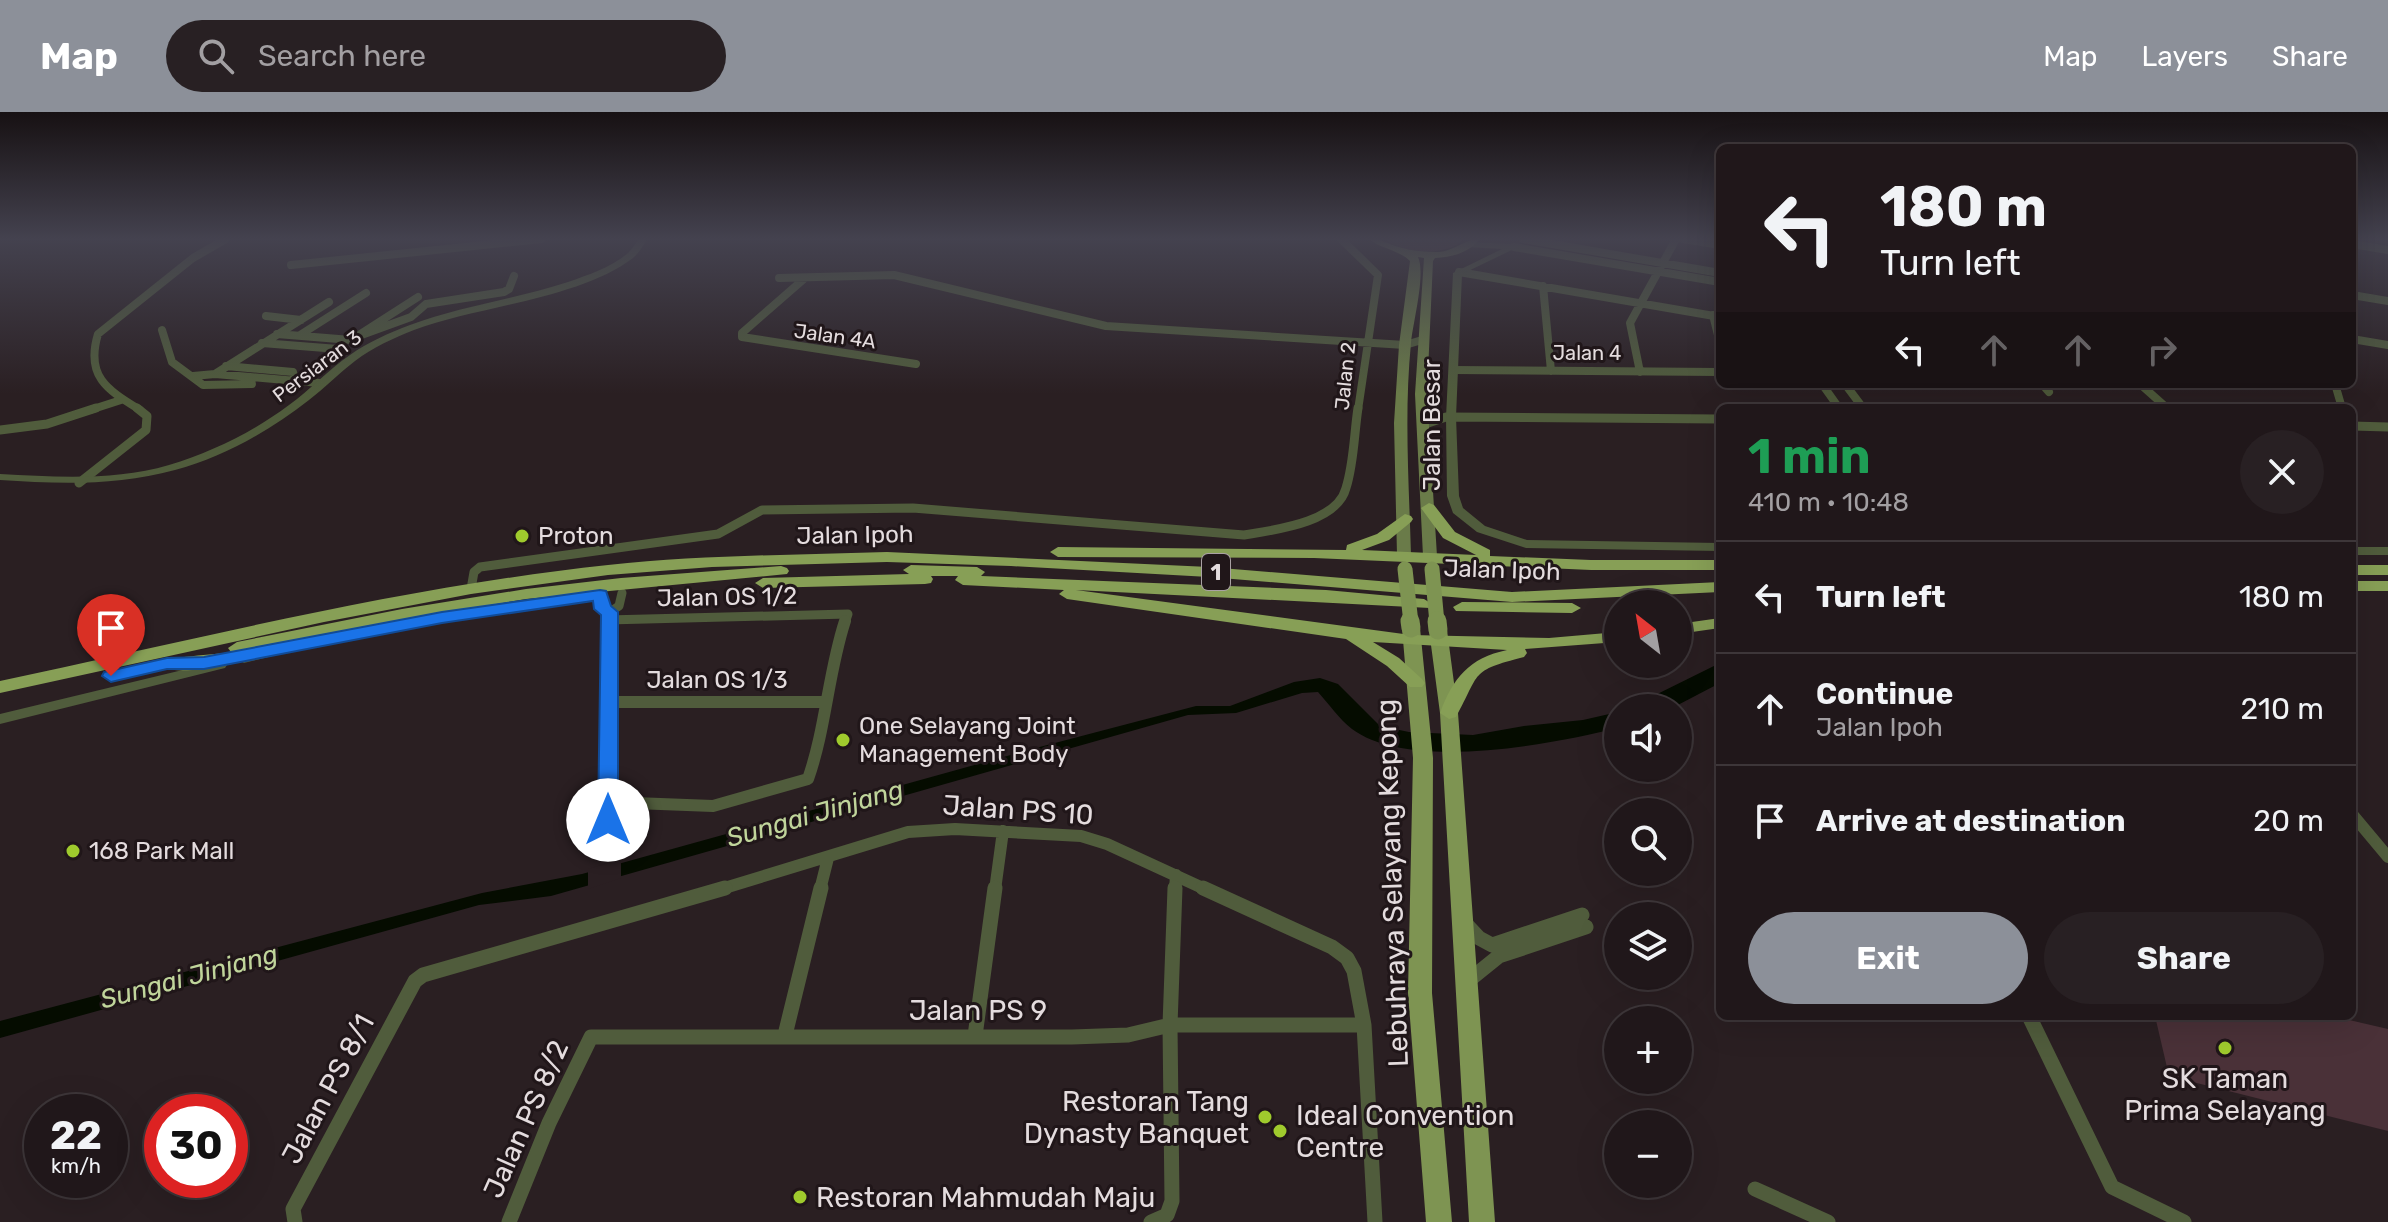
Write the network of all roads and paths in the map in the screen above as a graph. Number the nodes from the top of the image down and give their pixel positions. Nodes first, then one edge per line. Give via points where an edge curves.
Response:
1 (152, 291) edge
2 (506, 291) edge
3 (539, 291) edge
4 (789, 291) edge
5 (960, 291) edge
6 (1375, 291) edge
7 (1412, 291) edge
8 (1426, 291) edge
9 (1458, 291) edge
10 (1543, 291) edge
11 (1571, 291) edge
12 (1647, 291) edge
13 (366, 293) dead end
14 (2356, 296) edge
15 (418, 297) dead end
16 (2388, 301) edge
17 (329, 302) dead end
18 (1641, 303) junction
19 (266, 316) dead end
20 (1716, 316) edge
21 (301, 320) junction
22 (162, 330) dead end
23 (277, 334) junction
24 (300, 335) junction
25 (356, 337) junction
26 (1422, 340) junction
27 (2356, 340) edge
28 (1366, 342) junction
29 (262, 343) junction
30 (1405, 345) junction
31 (2388, 345) edge
32 (338, 349) dead end
33 (916, 364) dead end
34 (226, 366) junction
35 (1453, 370) junction
36 (1551, 371) junction
37 (1640, 372) junction
38 (1716, 372) edge
39 (215, 374) junction
40 (193, 376) junction
41 (295, 381) junction
42 (320, 383) junction
43 (252, 384) dead end
44 (2046, 388) edge
45 (2144, 388) edge
46 (2049, 392) dead end
47 (121, 400) junction
48 (2162, 404) edge
49 (1421, 407) junction
50 (1448, 417) junction
51 (1716, 419) edge
52 (1422, 425) junction
53 (2357, 426) edge
54 (2388, 427) edge
55 (0, 430) edge
56 (0, 477) edge
57 (79, 483) junction
58 (1429, 508) junction
59 (1405, 519) junction
60 (1716, 547) edge
61 (2356, 551) edge
62 (2388, 551) edge
63 (1314, 553) junction
64 (1524, 561) junction
65 (712, 562) junction
66 (1405, 562) junction
67 (1431, 562) junction
68 (1716, 565) edge
69 (2356, 570) edge
70 (2388, 570) edge
71 (885, 579) junction
72 (2356, 586) edge
73 (2388, 586) edge
74 (1716, 587) edge
75 (471, 589) junction
76 (622, 593) junction
77 (600, 595) junction
78 (1716, 598) edge
79 (1376, 600) junction
80 (1692, 600) edge
81 (1604, 605) edge
82 (608, 616) junction
83 (1716, 624) edge
84 (1692, 627) edge
85 (1411, 633) junction
86 (1347, 635) junction
87 (1439, 636) junction
88 (333, 637) junction
89 (1604, 639) edge
90 (1588, 642) junction
91 (167, 664) junction
92 (1416, 683) junction
93 (0, 687) edge
94 (0, 700) edge
95 (610, 702) junction
96 (824, 702) junction
97 (1449, 713) junction
98 (0, 719) edge
99 (608, 802) junction
100 (2356, 819) edge
101 (1003, 831) junction
102 (608, 850) dead end
103 (2388, 857) edge
104 (828, 858) junction
105 (1176, 875) junction
106 (1460, 916) junction
107 (1584, 921) dead end
108 (1557, 930) junction
109 (415, 981) joint
110 (1467, 982) junction
111 (2031, 1020) edge
112 (1170, 1025) junction
113 (1364, 1025) junction
114 (785, 1035) junction
115 (975, 1036) junction
116 (591, 1037) joint
117 (1755, 1189) dead end
118 (295, 1222) edge
119 (509, 1222) edge
120 (1151, 1222) edge
121 (1375, 1222) edge
122 (1439, 1222) edge
123 (1482, 1222) edge
124 (1828, 1222) edge
125 (2184, 1222) edge

1 - 47 street via 98,334 94,344 101,384
2 - 25 street via 426,304 411,317
3 - 42 street, Persiaran 3 via 403,331
4 - 33 street, Jalan 4A via 742,337
5 - 28 street via 1106,326
6 - 28 street, Jalan 2
7 - 30 main road, Jalan Besar
8 - 26 main road, Jalan Besar
9 - 35 street, Jalan Besar
10 - 36 street
11 - 18 street
12 - 18 street
13 - 24 street
14 - 16 street
15 - 25 street
17 - 21 street
18 - 20 street
18 - 37 street via 1630,323
19 - 21 street
21 - 23 street
22 - 40 street via 172,362
23 - 24 street
23 - 29 street
24 - 25 street
26 - 30 street
26 - 49 main road, Jalan Besar
27 - 31 street
28 - 30 street
28 - 75 street, Jalan 2 via 1346,491 1337,506 1287,528 1244,535 913,508 762,510 726,530 697,538 480,567
29 - 32 street
29 - 34 street
30 - 59 main road, Jalan Besar via 1400,423
34 - 39 street
34 - 41 street via 293,372
35 - 36 street, Jalan 4
35 - 50 street, Jalan Besar
36 - 37 street, Jalan 4
37 - 38 street, Jalan 4
39 - 40 street
39 - 41 street
40 - 43 street via 210,386
41 - 42 street
42 - 57 street, Persiaran 3 via 245,439 198,459 155,472
44 - 46 street
45 - 48 street
47 - 55 street via 47,424
47 - 57 street via 147,416 146,430
49 - 50 street
49 - 52 main road, Jalan Besar
50 - 51 street
50 - 52 street
50 - 60 street, Jalan Besar via 1457,510 1481,529 1540,546
52 - 58 main road, Jalan Besar
53 - 54 street
56 - 57 street, Persiaran 3
58 - 64 highway via 1459,543
58 - 67 main road, Jalan Besar
59 - 63 highway via 1370,543
59 - 66 main road, Jalan Besar
61 - 62 street
63 - 65 highway via 933,551
63 - 66 highway
64 - 67 highway
64 - 68 highway
65 - 74 highway, Jalan Ipoh / 1 via 998,560 1512,597
65 - 75 highway, Jalan Ipoh / 1
66 - 67 highway
66 - 85 main road, Lebuhraya Selayang Kepong, bridge
67 - 87 main road, bridge
69 - 70 highway
71 - 76 highway
71 - 79 highway via 1119,585
71 - 86 highway via 979,583
72 - 73 highway
75 - 93 highway, Jalan Ipoh / 1
76 - 77 highway
76 - 82 street via 619,606
77 - 82 street
77 - 88 highway
78 - 80 highway
79 - 81 highway, Jalan Ipoh / 1 via 1488,608
79 - 91 highway, Jalan Ipoh / 1 via 1088,576 784,571 522,595
82 - 95 street
82 - 96 street, Jalan OS 1/2 via 848,614
83 - 84 highway
85 - 86 highway
85 - 87 highway
85 - 92 main road, Lebuhraya Selayang Kepong
86 - 92 highway via 1393,662
87 - 90 highway via 1483,644
87 - 97 main road
88 - 91 highway via 204,663
88 - 98 street
89 - 90 highway
90 - 97 highway via 1506,655 1477,666 1457,687
91 - 94 highway, Jalan Ipoh / 1
92 - 122 main road, Lebuhraya Selayang Kepong via 1423,758 1419,953
95 - 96 street, Jalan OS 1/3
95 - 99 street
96 - 99 street via 808,779 713,806
97 - 106 main road
99 - 102 street
100 - 103 street
101 - 104 street, Jalan PS 10 via 922,829
101 - 105 street, Jalan PS 10 via 1081,836
101 - 115 street
104 - 109 street, Jalan PS 10 via 434,971
104 - 114 street
105 - 112 street
105 - 113 street, Jalan PS 10 via 1347,958
106 - 108 street via 1492,945
106 - 110 main road
107 - 108 street
108 - 110 street via 1499,956
109 - 118 street, Jalan PS 8/1 via 293,1209
110 - 123 main road
111 - 125 street via 2112,1187
112 - 113 street, Jalan PS 9
112 - 115 street, Jalan PS 9 via 1128,1035
112 - 120 street via 1172,1201 1167,1215
113 - 121 street, Jalan PS 10
114 - 115 street, Jalan PS 9
114 - 116 street, Jalan PS 9
116 - 119 street, Jalan PS 8/2
117 - 124 street

